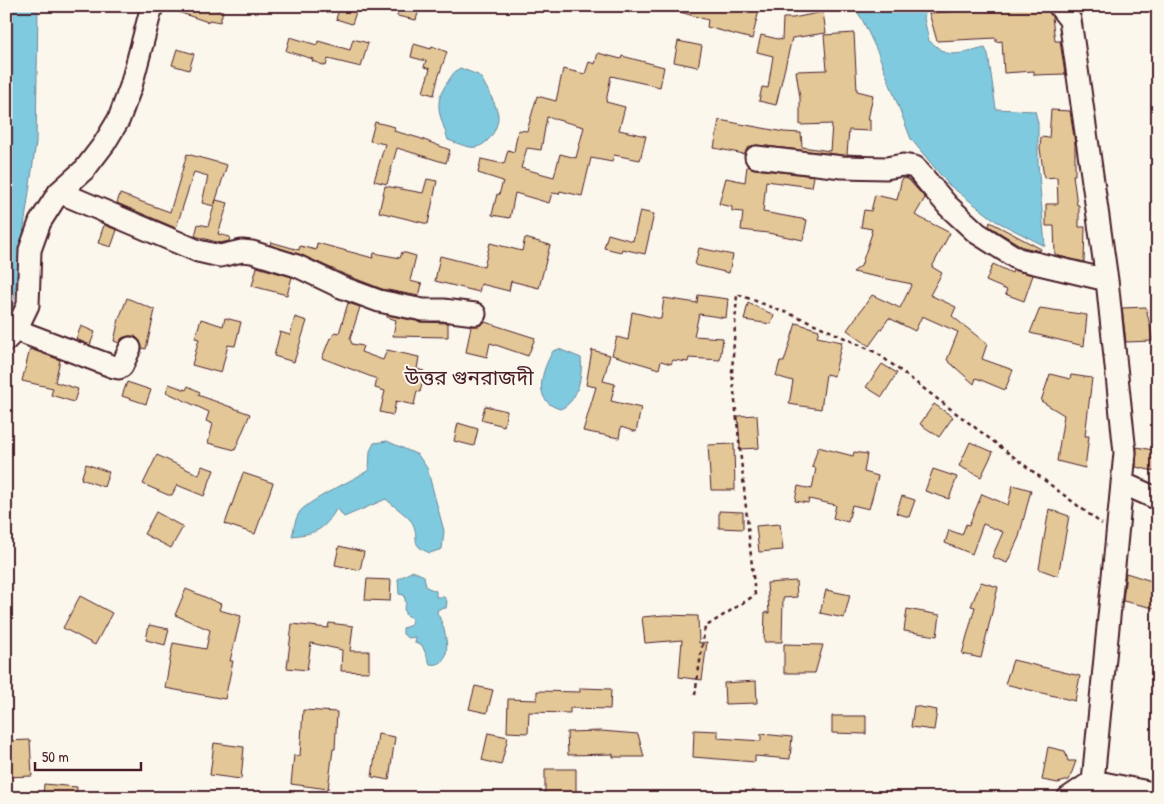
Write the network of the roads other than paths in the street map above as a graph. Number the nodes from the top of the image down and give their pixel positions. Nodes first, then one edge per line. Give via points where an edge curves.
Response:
1 (152, 6) edge
2 (1058, 6) edge
3 (756, 157) dead end
4 (59, 192) junction
5 (1107, 280) junction
6 (475, 314) dead end
7 (11, 335) edge
8 (130, 348) dead end
9 (1122, 483) junction
10 (1158, 499) edge
11 (1093, 781) junction
12 (1158, 794) edge
13 (1068, 798) edge

1 - 4 street via 119,119 85,169
2 - 5 street via 1070,20
3 - 5 street via 842,167 915,167 976,233 1018,259
4 - 6 street via 198,251 220,256 252,252 297,266 379,301 422,310
4 - 7 street via 40,222 30,250 28,304
5 - 9 street via 1125,453
7 - 8 street via 119,368
9 - 10 street
9 - 11 street
11 - 12 street
11 - 13 street

